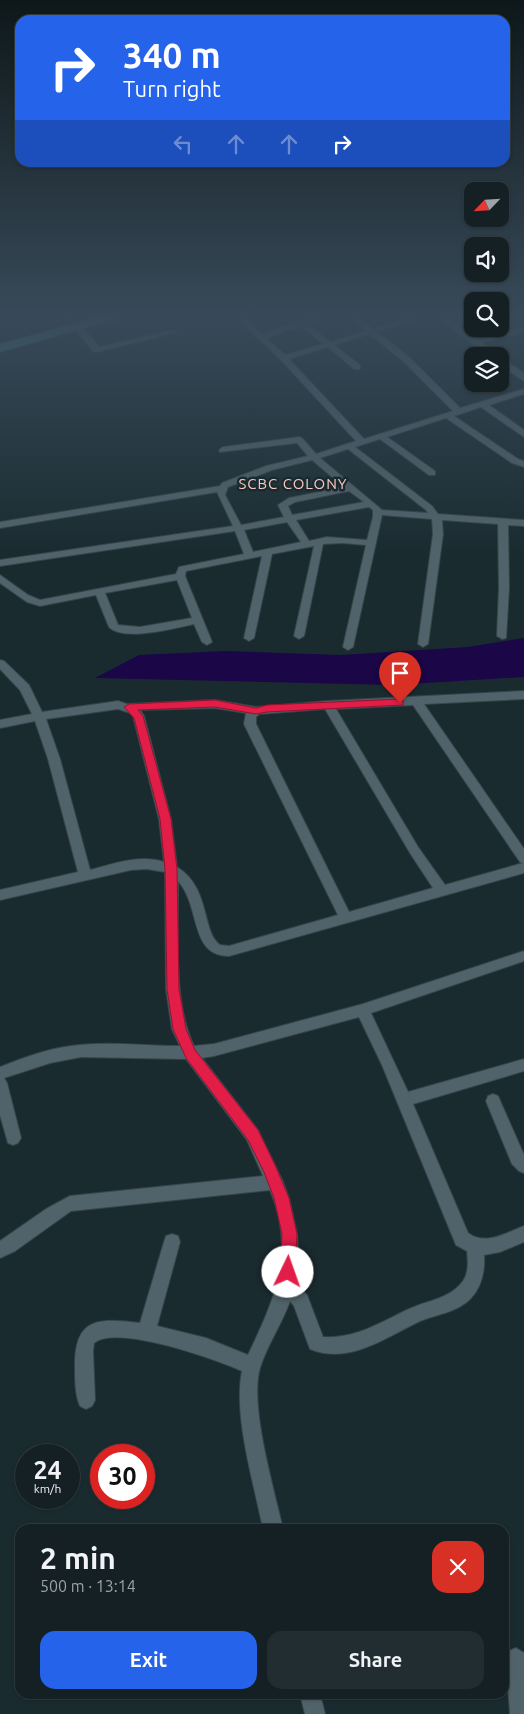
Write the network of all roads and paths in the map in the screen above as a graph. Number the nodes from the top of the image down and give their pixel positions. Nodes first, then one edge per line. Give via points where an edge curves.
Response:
1 (318, 395) edge
2 (442, 395) edge
3 (510, 395) edge
4 (481, 403) junction
5 (458, 411) junction
6 (447, 415) junction
7 (524, 434) edge
8 (381, 436) junction
9 (362, 442) junction
10 (349, 446) junction
11 (223, 450) dead end
12 (314, 457) junction
13 (523, 465) edge
14 (432, 473) dead end
15 (222, 488) junction
16 (350, 488) junction
17 (370, 504) junction
18 (378, 512) junction
19 (436, 516) junction
20 (290, 519) junction
21 (503, 521) junction
22 (524, 523) edge
23 (0, 525) edge
24 (238, 528) junction
25 (319, 542) junction
26 (307, 544) junction
27 (371, 544) junction
28 (267, 553) junction
29 (250, 556) junction
30 (0, 564) edge
31 (180, 576) junction
32 (0, 578) edge
33 (100, 592) junction
34 (198, 620) junction
35 (299, 636) dead end
36 (502, 636) dead end
37 (249, 638) dead end
38 (206, 642) dead end
39 (423, 644) dead end
40 (348, 647) dead end
41 (0, 663) edge
42 (524, 695) edge
43 (417, 702) junction
44 (328, 705) junction
45 (129, 707) junction
46 (256, 711) junction
47 (39, 716) junction
48 (0, 724) edge
49 (524, 859) edge
50 (524, 868) edge
51 (171, 869) junction
52 (85, 876) junction
53 (442, 891) junction
54 (0, 895) edge
55 (345, 917) junction
56 (524, 956) edge
57 (362, 1010) junction
58 (191, 1054) junction
59 (524, 1065) edge
60 (0, 1073) edge
61 (0, 1083) edge
62 (404, 1100) junction
63 (493, 1101) dead end
64 (13, 1138) dead end
65 (524, 1166) edge
66 (275, 1182) junction
67 (524, 1234) edge
68 (172, 1242) dead end
69 (475, 1247) junction
70 (0, 1250) edge
71 (286, 1286) junction
72 (146, 1334) junction
73 (252, 1366) junction
74 (86, 1400) dead end
75 (272, 1524) edge
76 (516, 1658) dead end
77 (311, 1699) edge
78 (315, 1714) edge
79 (520, 1714) edge

1 - 9 street
2 - 5 street
3 - 4 street
4 - 5 street
4 - 7 street
5 - 6 street
6 - 8 street
6 - 13 street
8 - 9 street
8 - 14 street
9 - 10 street
10 - 12 street
10 - 19 street
11 - 12 street via 297,440
12 - 15 street via 269,468
12 - 16 street
15 - 23 street
15 - 24 street via 221,495
16 - 17 street
16 - 20 street via 285,503 283,508
17 - 18 street
17 - 20 street
18 - 19 street
18 - 27 street
19 - 21 street
19 - 39 street via 438,534
20 - 24 street
20 - 26 street
21 - 22 street
21 - 36 street
24 - 29 street
24 - 30 street
25 - 26 street
25 - 27 street via 343,540
25 - 35 street
26 - 28 street
27 - 40 street
28 - 29 street
28 - 37 street
29 - 31 street via 184,567
31 - 33 street
31 - 34 street
32 - 33 street via 33,603
33 - 34 street via 118,631 131,632
34 - 38 street
41 - 47 street via 25,688
42 - 43 street
43 - 44 street
43 - 49 street
44 - 46 street
44 - 53 street
45 - 46 street via 215,704
45 - 47 street via 97,707
45 - 51 street via 138,716 150,757 165,819
46 - 55 street via 250,715 250,724
47 - 48 street
47 - 52 street via 54,759
50 - 53 street
51 - 52 street via 146,863
51 - 55 street via 192,888 206,935 218,950 240,949
51 - 58 street via 175,1009 179,1029
52 - 54 street
53 - 55 street
56 - 57 street
57 - 58 street via 240,1044
57 - 62 street
58 - 60 street via 80,1051
58 - 66 street via 253,1135
59 - 62 street
61 - 64 street
62 - 69 street via 462,1239
63 - 65 street via 517,1159
66 - 70 street via 70,1204
66 - 71 street via 289,1234
67 - 69 street via 489,1247
68 - 72 street
69 - 71 street via 477,1267 473,1281 458,1298 392,1328 337,1346 321,1347 316,1343 301,1300
71 - 73 street
72 - 73 street via 207,1348
72 - 74 street via 110,1329 91,1333 85,1348
73 - 75 street via 248,1386 249,1407
76 - 79 street
77 - 78 street

